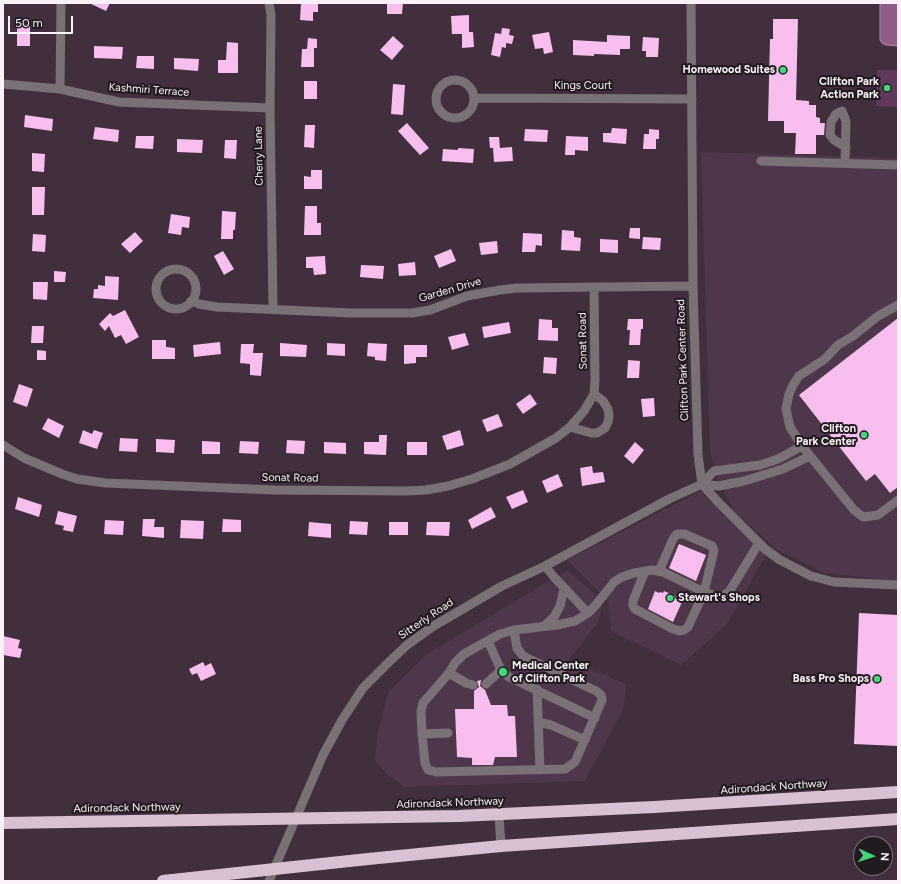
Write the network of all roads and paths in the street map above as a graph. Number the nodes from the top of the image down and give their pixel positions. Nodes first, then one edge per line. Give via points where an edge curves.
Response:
1 (61, 3) edge
2 (269, 3) edge
3 (691, 3) edge
4 (3, 84) edge
5 (60, 89) junction
6 (474, 98) junction
7 (692, 99) junction
8 (270, 108) junction
9 (846, 147) junction
10 (761, 161) dead end
11 (845, 163) junction
12 (898, 165) edge
13 (693, 286) junction
14 (594, 287) junction
15 (191, 301) junction
16 (898, 305) edge
17 (274, 309) junction
18 (594, 394) junction
19 (570, 427) junction
20 (3, 445) edge
21 (802, 446) junction
22 (810, 456) junction
23 (702, 484) junction
24 (898, 500) edge
25 (759, 543) junction
26 (545, 566) junction
27 (645, 571) junction
28 (659, 571) junction
29 (898, 585) edge
30 (564, 589) junction
31 (704, 592) junction
32 (588, 612) junction
33 (544, 626) junction
34 (514, 630) junction
35 (488, 641) junction
36 (501, 670) junction
37 (449, 672) junction
38 (486, 684) dead end
39 (473, 685) dead end
40 (537, 689) junction
41 (594, 718) junction
42 (538, 722) junction
43 (422, 734) junction
44 (448, 734) dead end
45 (585, 740) junction
46 (540, 770) junction
47 (898, 792) edge
48 (499, 815) junction
49 (898, 819) edge
50 (3, 823) edge
51 (501, 846) junction
52 (163, 881) edge
53 (269, 881) edge

1 - 5 street
2 - 8 street, Cherry Lane
3 - 7 street, Clifton Park Center Road
4 - 5 street, Kashmiri Terrace
5 - 8 street, Kashmiri Terrace via 119,102
6 - 6 street via 471,88 457,80 442,85 436,99 444,113 458,117 468,112
6 - 7 street, Kings Court
7 - 13 street, Clifton Park Center Road
8 - 17 street, Cherry Lane
9 - 9 street via 830,135 831,122 842,110 846,121
9 - 11 street
10 - 11 street
11 - 12 street
13 - 14 street, Garden Drive
13 - 23 street, Clifton Park Center Road via 698,455
14 - 17 street, Garden Drive via 500,290 467,296 430,310 412,313
14 - 18 street, Sonat Road
15 - 15 street via 195,286 187,272 171,269 162,274 156,288 158,297 164,305 179,308
15 - 17 street, Garden Drive via 216,307
16 - 21 street via 878,316 838,345 825,359 799,376 789,394 786,409 790,427
18 - 19 street, Sonat Road
18 - 19 street via 608,409 608,422 604,428 597,433
19 - 20 street, Sonat Road via 556,438 510,464 472,479 448,486 406,491 275,490 106,483 62,474 24,458
21 - 22 street
21 - 23 street via 760,465 714,471
22 - 23 street via 783,469 744,481 719,486
22 - 24 street via 854,510 863,517 878,515
23 - 25 street
23 - 26 street, Sitterly Road via 668,499
25 - 29 street via 780,560 811,576 834,582
25 - 31 street via 729,592 723,596 715,596
26 - 30 street
26 - 53 street, Sitterly Road via 502,586 432,627 407,645 364,688 342,720 323,755
27 - 28 street
27 - 31 street via 633,606 679,631 688,627
27 - 32 street via 618,579
28 - 31 street
28 - 31 street via 677,534 684,534 707,543 714,550
30 - 32 street
30 - 33 street via 560,606 554,617
32 - 33 street via 575,621 557,626
33 - 34 street
34 - 35 street
34 - 41 street via 517,648 522,656 601,695 602,700
35 - 36 street
35 - 37 street via 464,654
36 - 38 street
36 - 40 street via 509,677
37 - 39 street
37 - 43 street via 423,702
40 - 41 street
40 - 42 street
41 - 45 street
42 - 45 street
42 - 46 street
43 - 44 street
43 - 46 street via 428,770
45 - 46 street via 570,767
47 - 48 highway, Adirondack Northway
48 - 50 highway, Adirondack Northway
48 - 51 street
49 - 51 highway
51 - 52 highway

